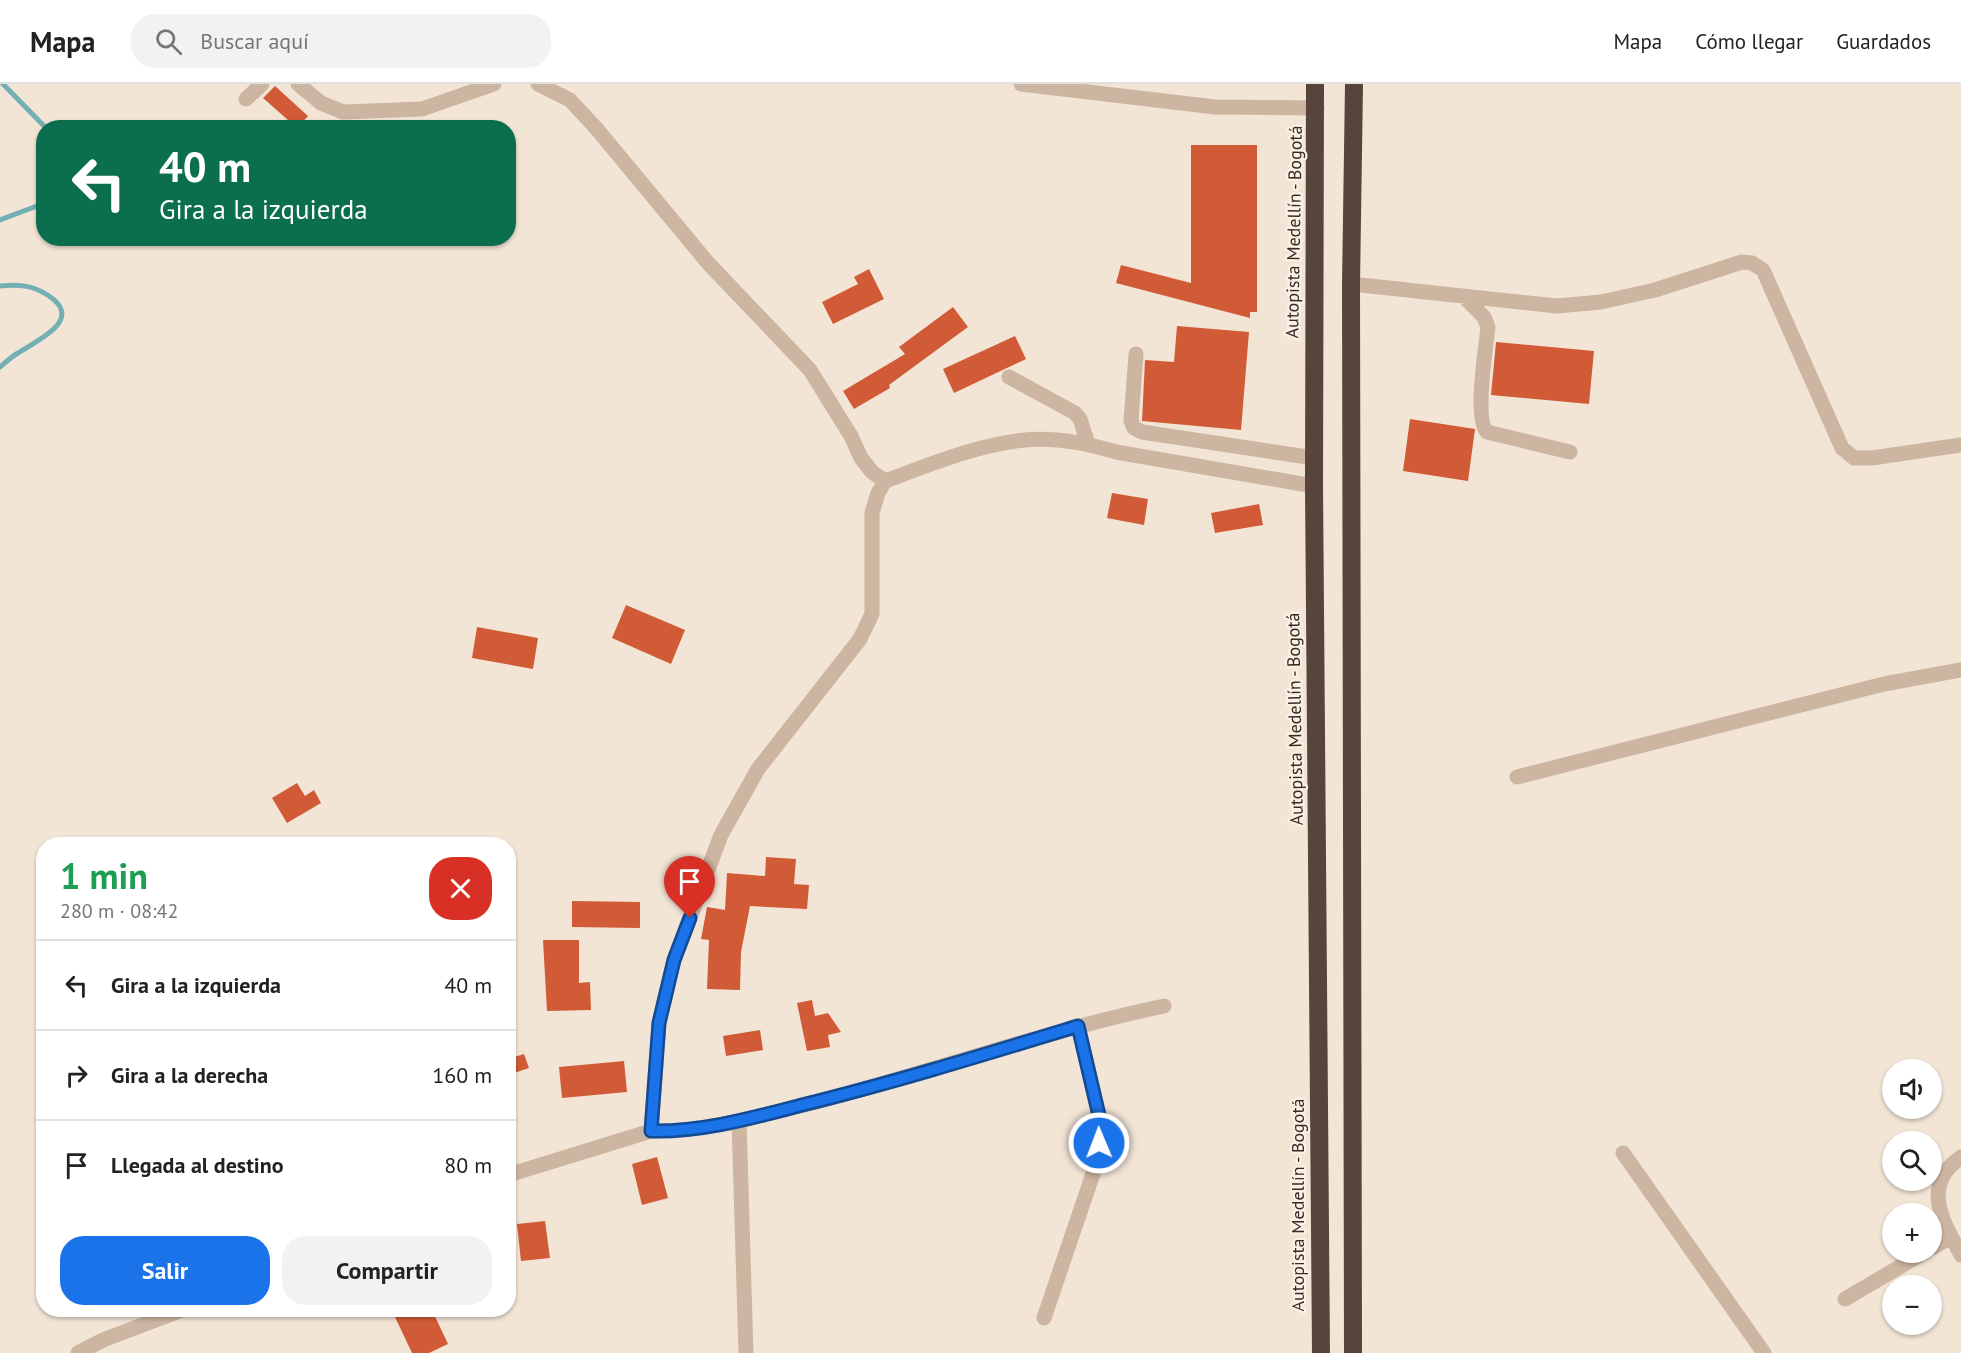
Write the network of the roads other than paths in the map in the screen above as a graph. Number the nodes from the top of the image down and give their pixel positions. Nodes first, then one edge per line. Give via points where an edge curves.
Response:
1 (262, 84) edge
2 (298, 84) edge
3 (494, 84) edge
4 (538, 84) edge
5 (1022, 84) edge
6 (1315, 84) edge
7 (1354, 84) edge
8 (246, 99) dead end
9 (1317, 108) junction
10 (1350, 284) junction
11 (1463, 296) junction
12 (1136, 354) dead end
13 (1010, 377) dead end
14 (1088, 444) junction
15 (1961, 445) edge
16 (1570, 452) dead end
17 (1314, 458) junction
18 (885, 481) junction
19 (1314, 486) junction
20 (1961, 670) edge
21 (1517, 777) dead end
22 (1164, 1006) dead end
23 (1078, 1026) junction
24 (738, 1121) junction
25 (651, 1131) junction
26 (1623, 1153) dead end
27 (1961, 1156) edge
28 (516, 1173) edge
29 (1951, 1237) junction
30 (1942, 1242) edge
31 (1961, 1256) edge
32 (1906, 1263) edge
33 (1845, 1299) dead end
34 (164, 1317) edge
35 (1044, 1318) dead end
36 (78, 1353) edge
37 (746, 1353) edge
38 (1321, 1353) edge
39 (1353, 1353) edge
40 (1764, 1353) edge

1 - 8 street
2 - 3 street via 321,103 343,112 422,109
4 - 18 street via 570,100 708,263 810,370 861,458
5 - 9 street via 1215,107
6 - 9 highway, Autopista Medellín - Bogotá
7 - 10 highway
9 - 17 highway, Autopista Medellín - Bogotá
10 - 11 street
10 - 39 highway
11 - 15 street via 1557,306 1601,302 1742,262 1752,264 1763,270 1842,448 1854,458 1872,459
11 - 16 street via 1487,322 1480,421 1483,428
12 - 17 street via 1131,421 1134,428
13 - 14 street via 1075,412
14 - 18 street via 1024,440 981,449
14 - 19 street
17 - 19 highway, Autopista Medellín - Bogotá
18 - 25 street via 872,513 872,615 860,639 758,769 721,835 674,960 659,1023
19 - 38 highway, Autopista Medellín - Bogotá
20 - 21 street via 1884,684
22 - 23 street
23 - 24 street via 887,1084
23 - 35 street via 1101,1124 1097,1162
24 - 25 street via 680,1131
24 - 37 street
25 - 28 street
26 - 40 street
27 - 29 street via 1947,1169 1938,1190 1939,1211
29 - 30 street
29 - 31 street
32 - 33 street
34 - 36 street

